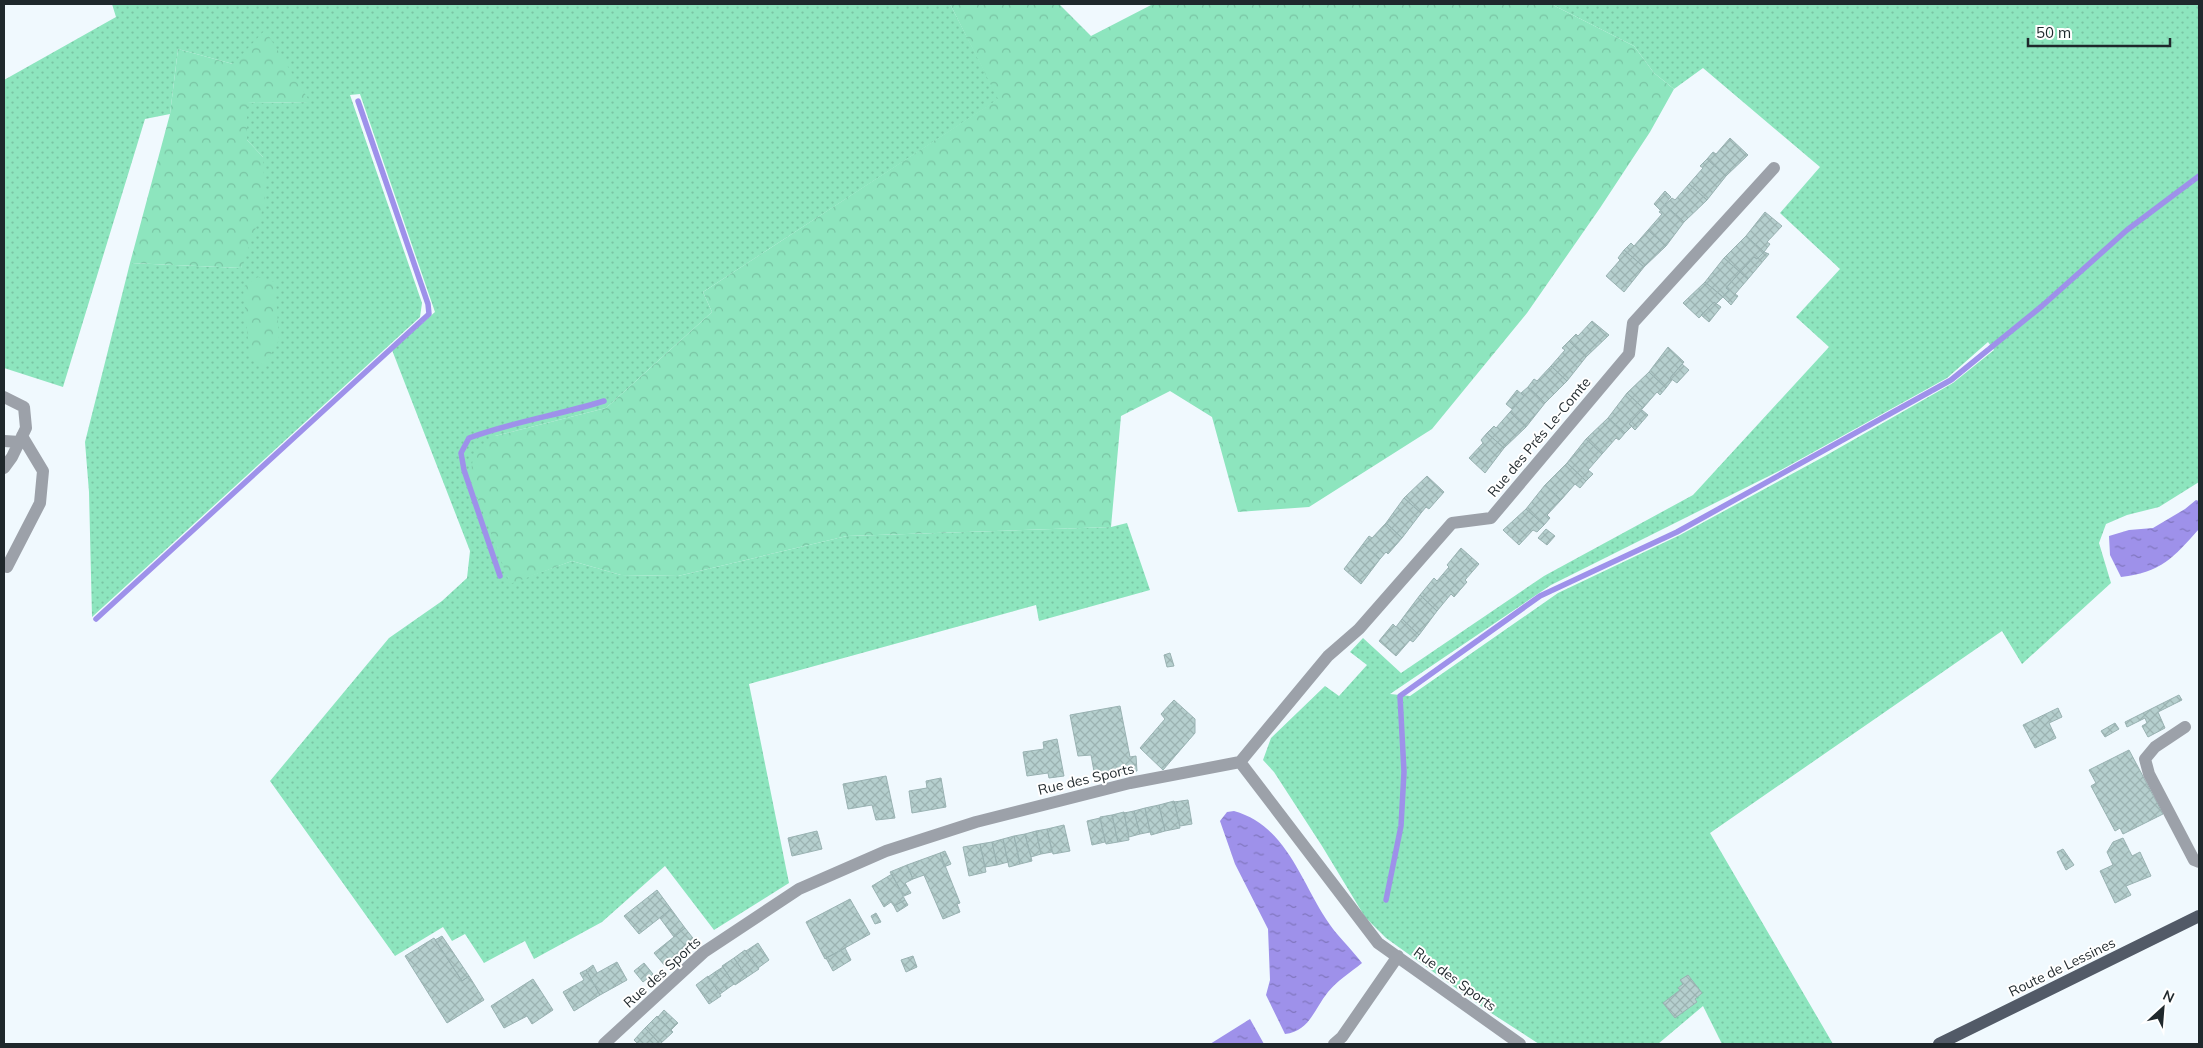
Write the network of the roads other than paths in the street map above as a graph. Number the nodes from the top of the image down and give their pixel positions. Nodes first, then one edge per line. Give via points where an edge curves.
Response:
1 (1774, 168) dead end
2 (4, 397) edge
3 (21, 439) junction
4 (4, 441) edge
5 (4, 468) edge
6 (5, 568) edge
7 (2185, 727) dead end
8 (1240, 762) junction
9 (2199, 862) edge
10 (2199, 916) edge
11 (1398, 956) junction
12 (1342, 1042) edge
13 (604, 1044) edge
14 (1520, 1044) edge
15 (1938, 1044) edge

1 - 8 street, Rue des Prés Le-Comte via 1633,323 1629,354 1491,518 1452,523 1359,629 1328,656
2 - 3 street via 24,407 26,428
3 - 4 street
3 - 5 street
3 - 6 street via 43,471 40,503
7 - 9 street via 2155,747 2145,759 2149,774 2194,860
8 - 11 street, Rue des Sports via 1378,943
8 - 13 street, Rue des Sports via 1130,783 976,822 886,851 808,885 704,952
10 - 15 main road, Route de Lessines
11 - 12 street
11 - 14 street, Rue des Sports

